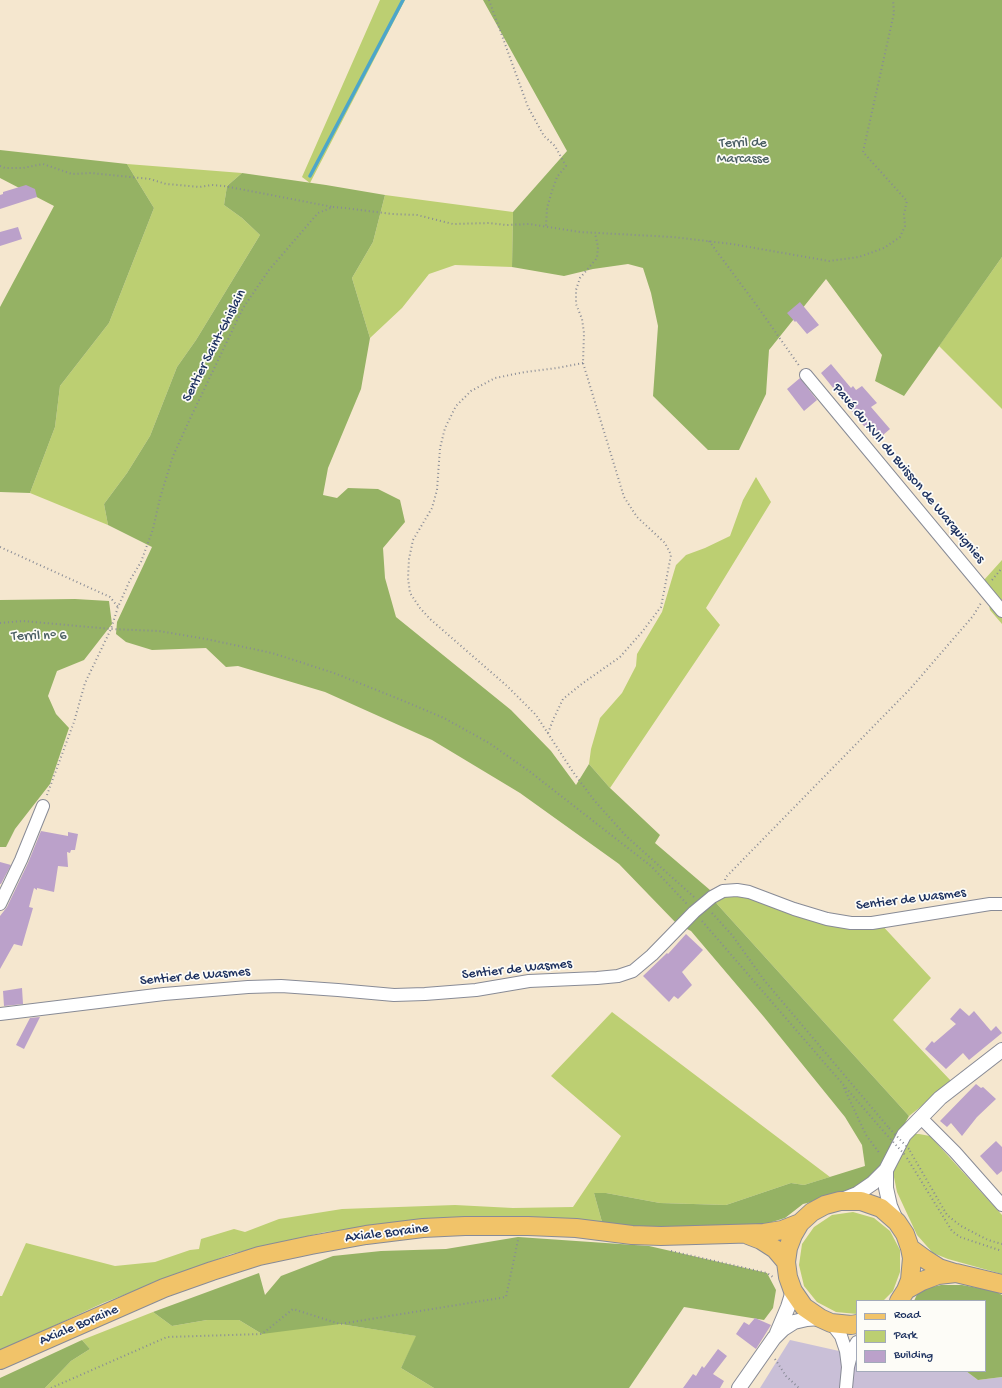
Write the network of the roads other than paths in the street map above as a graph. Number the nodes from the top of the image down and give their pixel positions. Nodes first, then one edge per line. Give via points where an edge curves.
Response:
1 (806, 375) road end
2 (1002, 611) edge
3 (43, 806) road end
4 (0, 904) edge
5 (1002, 904) edge
6 (0, 1014) edge
7 (1002, 1050) edge
8 (921, 1118) junction
9 (886, 1170) junction
10 (840, 1201) junction
11 (1002, 1205) edge
12 (897, 1222) junction
13 (800, 1223) junction
14 (745, 1234) junction
15 (910, 1248) junction
16 (786, 1262) junction
17 (956, 1273) junction
18 (1002, 1284) edge
19 (793, 1291) junction
20 (903, 1295) edge
21 (826, 1321) junction
22 (856, 1324) edge
23 (771, 1343) junction
24 (856, 1344) edge
25 (0, 1360) edge
26 (848, 1368) junction
27 (739, 1388) edge
28 (846, 1388) edge

1 - 2 street, Pavé du XVII du Buisson de Warquignies
3 - 4 street
5 - 6 street, Sentier de Wasmes via 872,923 827,919 749,892 723,891 699,908 633,971 618,976 529,980 476,990 394,995 281,986 248,987
7 - 8 street via 940,1098
8 - 9 street via 904,1135
8 - 11 street
9 - 10 street via 873,1183
9 - 12 street via 886,1188
10 - 12 main road via 861,1201 881,1208
10 - 13 main road via 812,1212
12 - 15 main road
13 - 14 main road via 782,1230
13 - 16 main road via 788,1248
14 - 16 main road, Axiale Boraine via 775,1249
14 - 25 main road, Axiale Boraine via 661,1236 576,1228 465,1226 366,1235 259,1256 212,1271 164,1288
15 - 17 main road via 940,1268
15 - 20 main road via 912,1269
16 - 19 main road
17 - 18 main road
17 - 20 main road via 938,1275 922,1281
19 - 21 main road via 804,1306
19 - 23 street via 784,1318
21 - 22 main road
21 - 23 street via 807,1319 794,1322 783,1329
21 - 26 street via 841,1336
23 - 27 street
24 - 26 street
26 - 28 street

